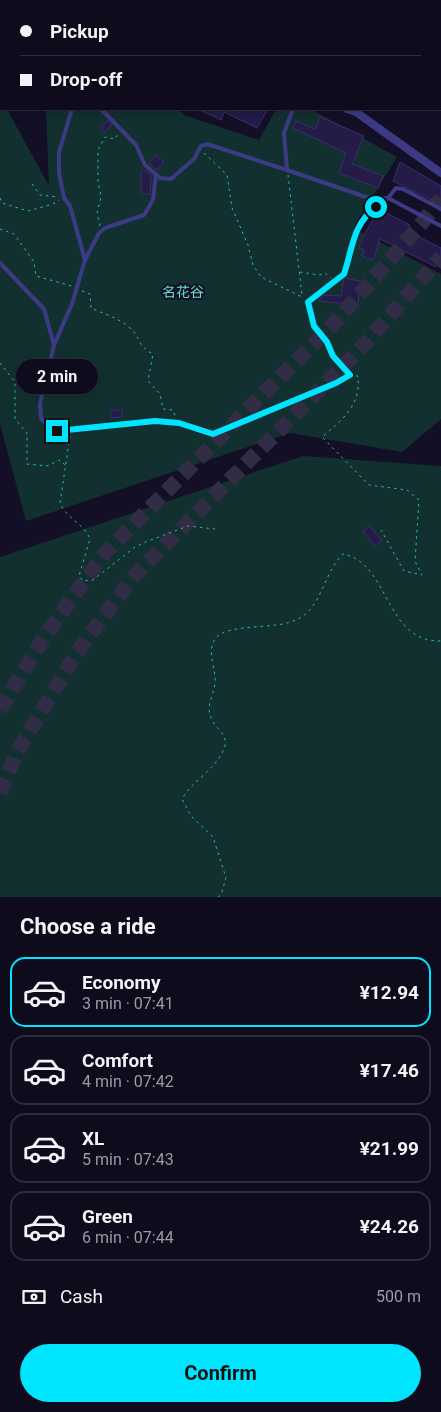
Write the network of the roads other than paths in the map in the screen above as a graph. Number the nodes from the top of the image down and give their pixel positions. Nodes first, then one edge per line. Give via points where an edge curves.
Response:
1 (72, 110) edge
2 (102, 110) edge
3 (293, 110) edge
4 (350, 110) edge
5 (287, 170) junction
6 (441, 173) edge
7 (156, 174) junction
8 (388, 198) junction
9 (441, 209) edge
10 (441, 226) edge
11 (85, 260) junction
12 (0, 263) edge
13 (54, 346) junction

1 - 11 lane via 59,152 59,173
2 - 7 lane via 136,145 145,165
3 - 5 lane via 284,133
4 - 6 street
5 - 7 lane via 216,146 201,146 194,159 171,179
5 - 8 lane via 366,197
7 - 11 lane via 153,200 144,215 105,228
8 - 9 lane via 396,188 403,189
8 - 10 lane
8 - 13 lane via 365,215 350,247 344,274 308,302 314,326 350,375 336,383 213,434 179,423 155,421 57,431 48,427 42,418 40,404
11 - 13 lane
12 - 13 lane via 44,309

